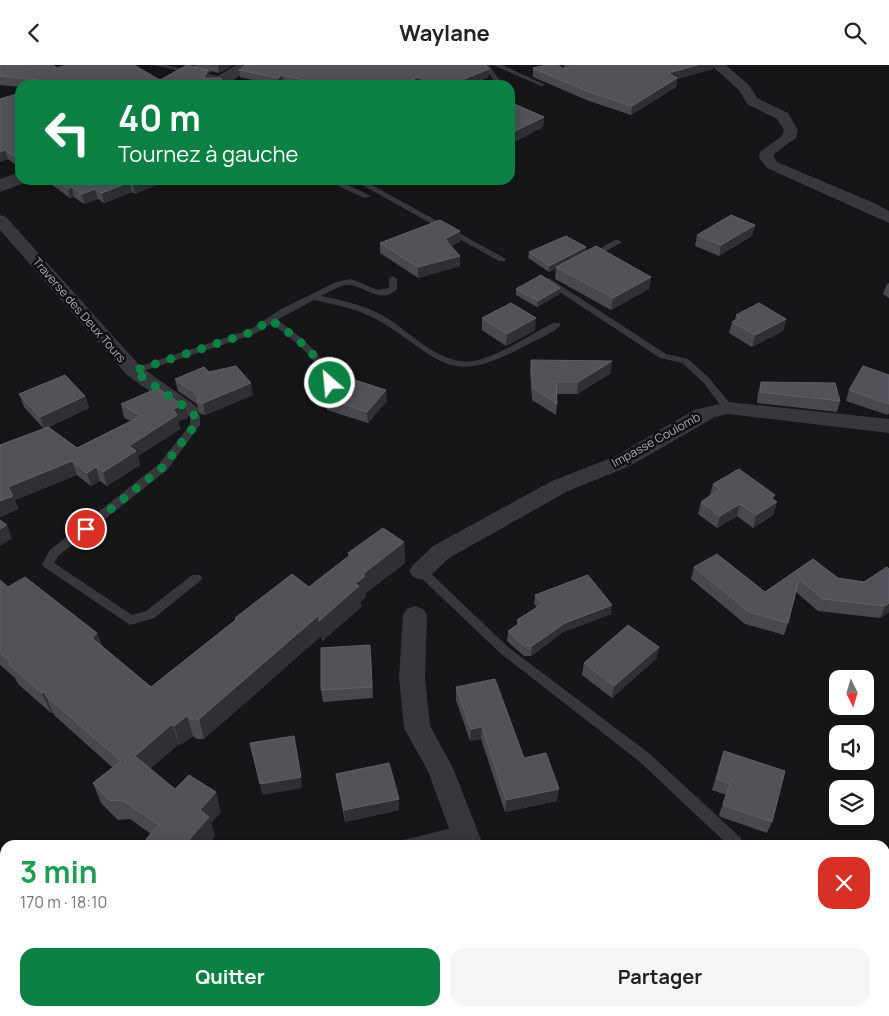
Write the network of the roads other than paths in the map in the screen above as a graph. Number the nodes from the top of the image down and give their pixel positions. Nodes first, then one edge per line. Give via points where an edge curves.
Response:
1 (156, 65) edge
2 (247, 65) edge
3 (486, 65) edge
4 (496, 65) edge
5 (718, 65) edge
6 (212, 80) edge
7 (223, 80) edge
8 (496, 80) edge
9 (543, 85) edge
10 (15, 181) edge
11 (342, 185) edge
12 (366, 185) edge
13 (0, 186) edge
14 (367, 196) dead end
15 (889, 218) edge
16 (0, 220) edge
17 (618, 242) dead end
18 (502, 259) dead end
19 (578, 263) edge
20 (546, 276) edge
21 (392, 279) dead end
22 (314, 297) junction
23 (270, 320) junction
24 (556, 325) dead end
25 (134, 371) junction
26 (330, 383) dead end
27 (728, 408) junction
28 (189, 410) joint
29 (889, 426) edge
30 (421, 571) joint
31 (196, 578) dead end
32 (415, 615) dead end
33 (467, 838) edge
34 (450, 840) edge
35 (733, 840) edge

1 - 6 lane
2 - 7 street
3 - 8 lane
4 - 9 lane
5 - 15 street via 744,88 752,101 783,116 791,130 788,138 767,152 766,158 772,165 851,198
10 - 13 street
11 - 14 lane
12 - 18 lane
16 - 25 street, Traverse des Deux Tours
17 - 19 lane
20 - 27 lane via 662,356 684,361 706,379
21 - 22 lane via 394,285 390,291 377,293 347,282
22 - 23 lane
22 - 24 lane via 374,314 433,354 466,364 484,361
23 - 25 lane via 252,332
23 - 26 lane via 286,329 320,362
25 - 28 street, Traverse des Deux Tours
27 - 29 street, Impasse Coulomb
27 - 30 street, Impasse Coulomb via 701,415 623,461 560,486 513,510 440,551
28 - 31 lane via 195,416 195,425 163,467 54,553 48,564 130,620 150,615
30 - 35 lane via 504,650 645,758
32 - 33 street via 412,677 417,728 440,768
33 - 34 lane

